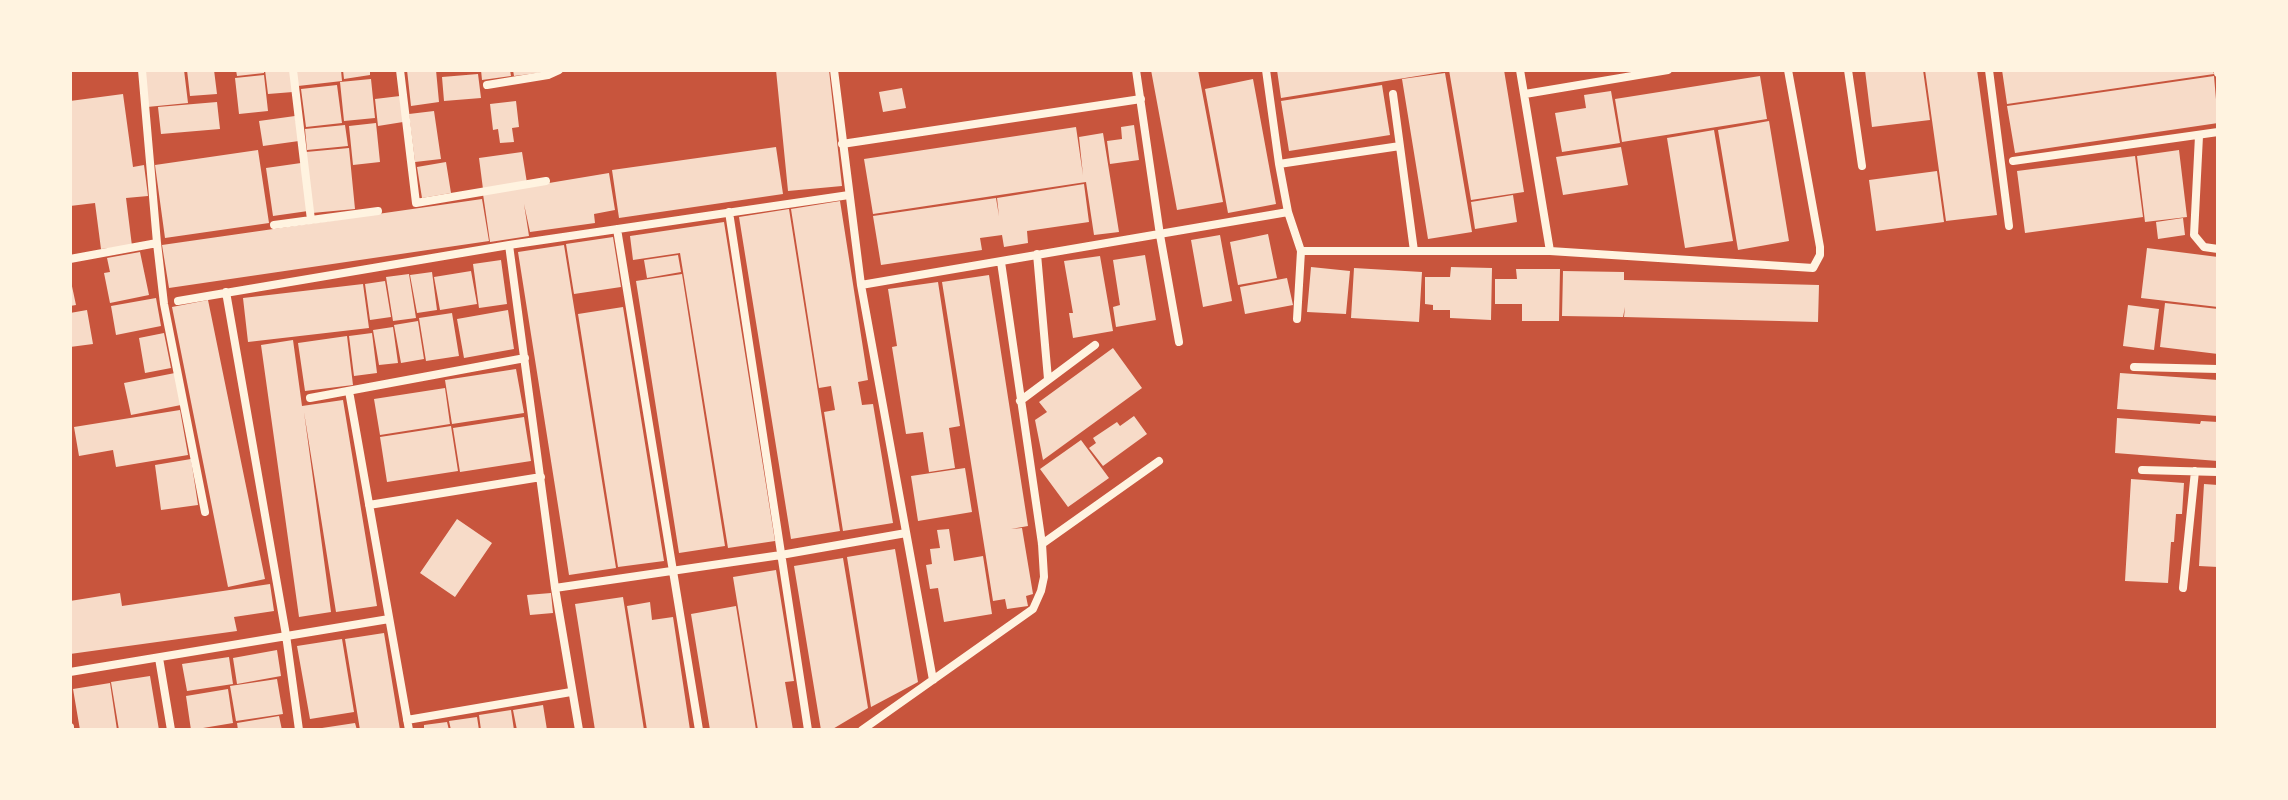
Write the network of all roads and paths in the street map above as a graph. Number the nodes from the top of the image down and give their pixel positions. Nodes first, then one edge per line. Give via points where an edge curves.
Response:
1 (142, 70) edge
2 (293, 70) edge
3 (400, 70) edge
4 (559, 70) edge
5 (834, 70) edge
6 (1136, 70) edge
7 (1266, 70) edge
8 (1520, 70) edge
9 (1668, 70) edge
10 (1788, 70) edge
11 (1848, 70) edge
12 (1989, 70) edge
13 (487, 85) dead end
14 (1393, 94) dead end
15 (1525, 94) junction
16 (1141, 99) junction
17 (2218, 132) edge
18 (2199, 136) junction
19 (842, 144) junction
20 (1400, 146) junction
21 (2013, 161) dead end
22 (1279, 164) junction
23 (1862, 166) dead end
24 (546, 181) dead end
25 (849, 195) junction
26 (378, 211) dead end
27 (729, 212) junction
28 (1288, 212) junction
29 (311, 220) junction
30 (274, 225) dead end
31 (2009, 226) dead end
32 (617, 229) junction
33 (1160, 235) junction
34 (157, 243) junction
35 (509, 245) junction
36 (2218, 249) edge
37 (1301, 251) junction
38 (1414, 251) junction
39 (1550, 251) junction
40 (1037, 254) junction
41 (70, 259) edge
42 (1001, 262) junction
43 (861, 285) junction
44 (226, 292) junction
45 (178, 301) dead end
46 (1297, 319) dead end
47 (1179, 342) dead end
48 (1095, 345) dead end
49 (525, 358) junction
50 (2134, 367) dead end
51 (2218, 369) edge
52 (1048, 379) junction
53 (349, 391) junction
54 (310, 398) dead end
55 (1020, 401) junction
56 (1159, 461) dead end
57 (2142, 470) dead end
58 (2195, 471) junction
59 (2218, 472) edge
60 (541, 477) junction
61 (369, 505) junction
62 (205, 512) dead end
63 (906, 533) junction
64 (1042, 544) junction
65 (781, 555) junction
66 (672, 572) junction
67 (555, 588) junction
68 (2183, 588) dead end
69 (389, 619) junction
70 (286, 635) junction
71 (159, 658) junction
72 (70, 672) edge
73 (933, 680) junction
74 (571, 692) junction
75 (407, 720) junction
76 (171, 730) edge
77 (299, 730) edge
78 (409, 730) edge
79 (579, 730) edge
80 (699, 730) edge
81 (808, 730) edge
82 (862, 730) edge

1 - 34 street
2 - 29 street
3 - 24 street via 416,203
4 - 13 street
5 - 19 street
6 - 16 street
7 - 22 street
8 - 15 street
9 - 15 street
10 - 39 street via 1820,247 1816,265
11 - 23 street
12 - 31 street
14 - 20 street
15 - 39 street
16 - 19 street
16 - 33 street
17 - 18 street
18 - 21 street
18 - 36 street via 2194,235 2204,247
19 - 25 street
20 - 22 street
20 - 38 street
22 - 28 street
25 - 27 street
25 - 43 street
26 - 29 street
27 - 32 street
27 - 65 street
28 - 33 street
28 - 37 street
29 - 30 street
32 - 35 street
32 - 66 street
33 - 40 street
33 - 47 street
34 - 41 street
34 - 62 street
35 - 44 street
35 - 49 street
37 - 38 street
37 - 46 street
38 - 39 street
40 - 42 street
40 - 52 street
42 - 43 street
42 - 55 street
43 - 63 street
44 - 45 street
44 - 70 street
48 - 52 street
49 - 53 street
49 - 60 street
50 - 51 street
52 - 55 street
53 - 54 street
53 - 61 street
55 - 64 street
56 - 64 street
57 - 58 street
58 - 59 street
58 - 68 street
60 - 61 street
60 - 67 street
61 - 69 street
63 - 65 street
63 - 73 street
64 - 73 street via 1044,577 1033,609
65 - 66 street
65 - 81 street
66 - 67 street
66 - 80 street
67 - 74 street
69 - 70 street
69 - 75 street
70 - 71 street
70 - 77 street
71 - 72 street
71 - 76 street
73 - 82 street
74 - 75 street
74 - 79 street
75 - 78 street

